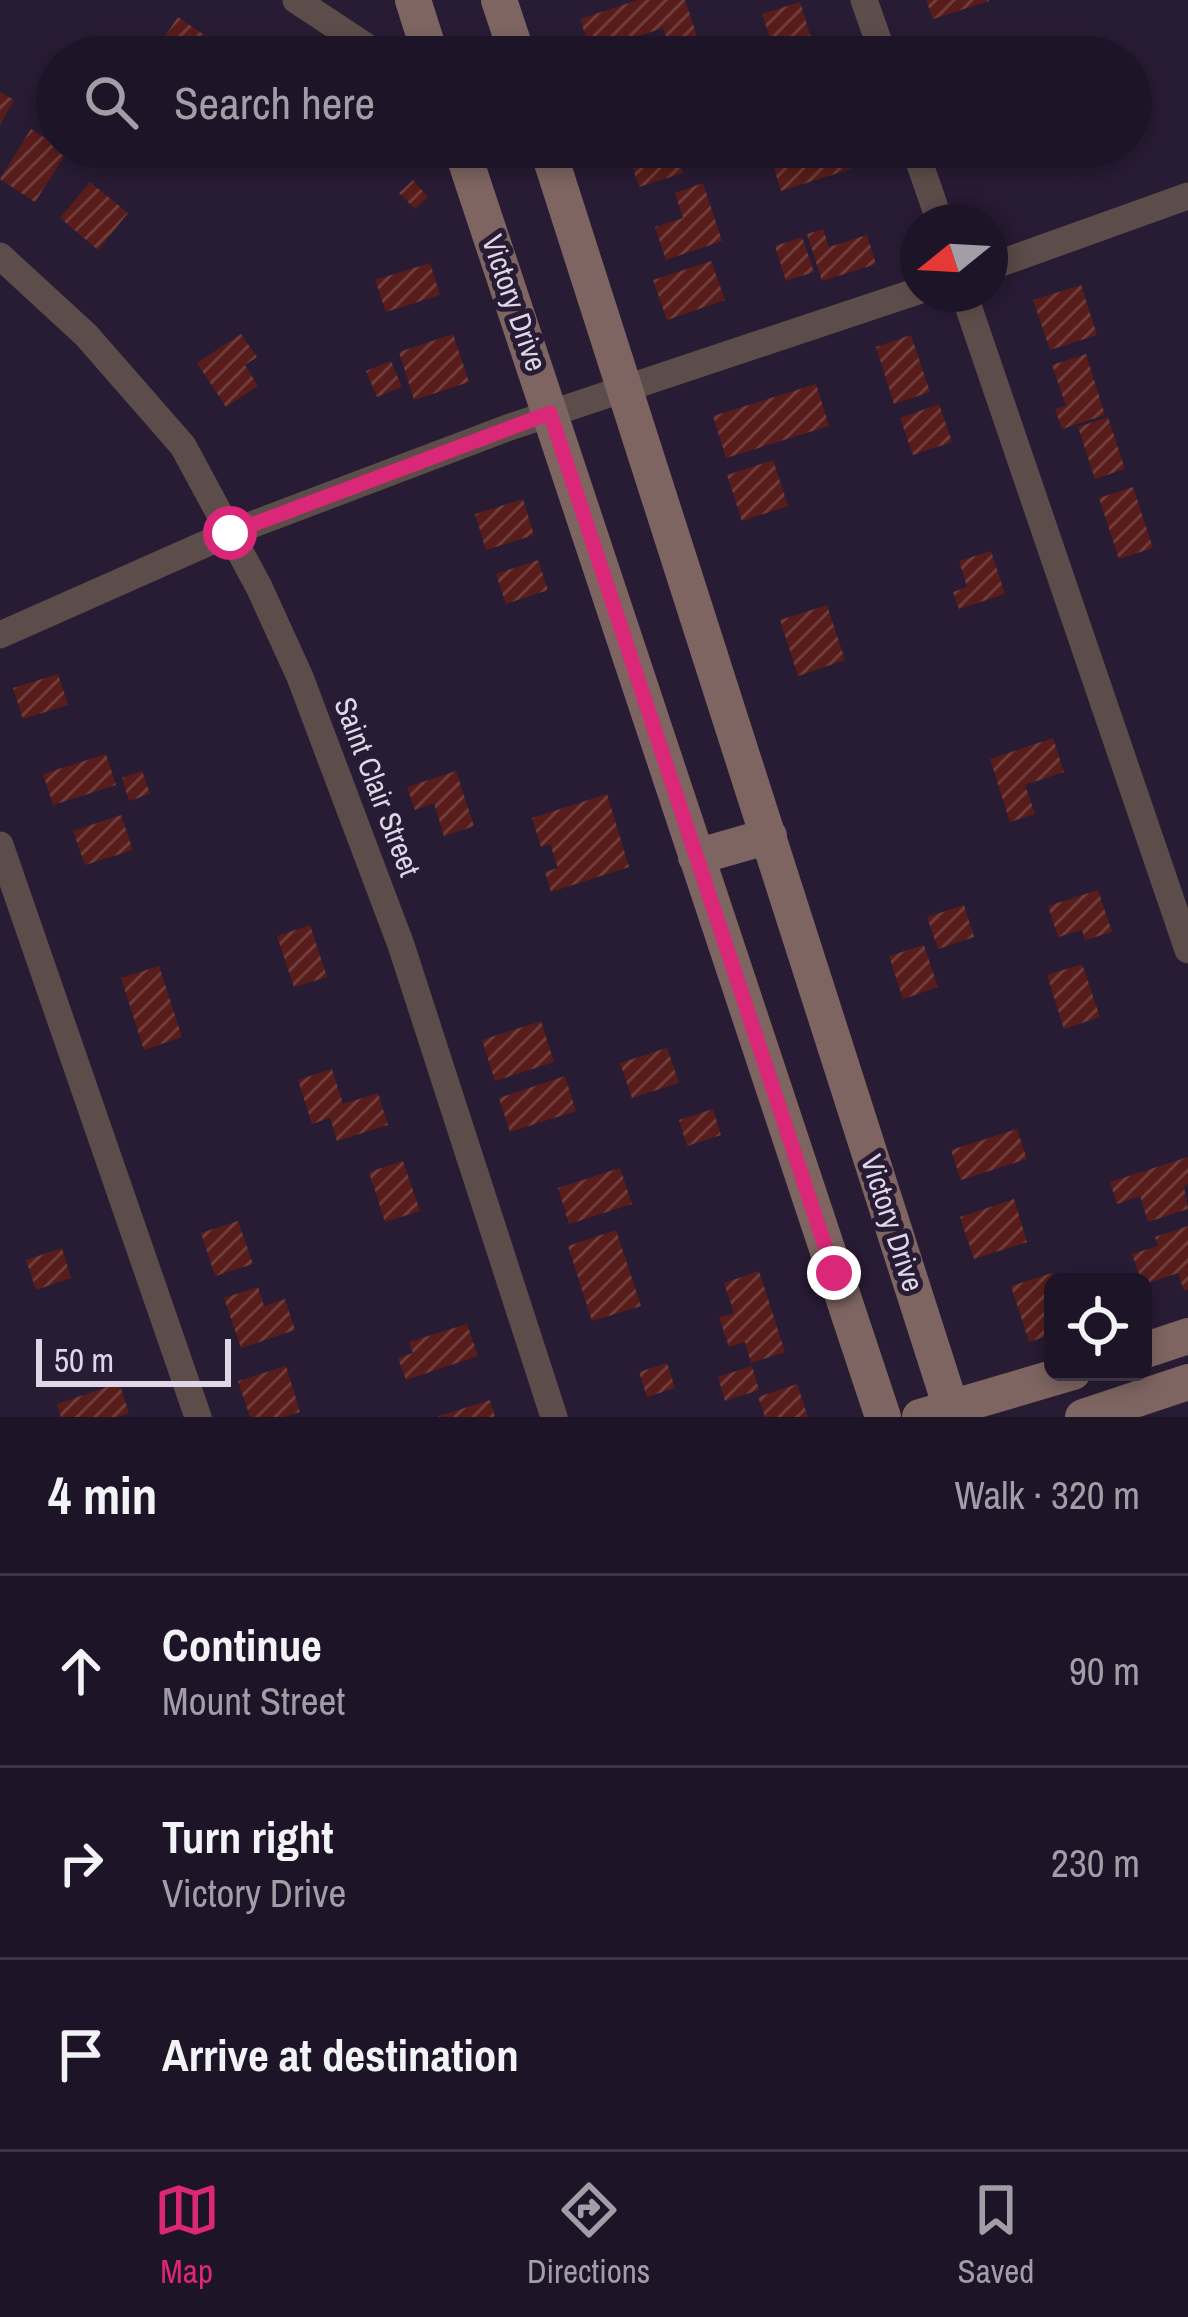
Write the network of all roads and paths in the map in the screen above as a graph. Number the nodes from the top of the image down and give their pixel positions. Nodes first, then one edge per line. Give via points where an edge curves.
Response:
1 (296, 0) edge
2 (413, 0) edge
3 (500, 0) edge
4 (864, 0) edge
5 (350, 36) edge
6 (424, 36) edge
7 (511, 36) edge
8 (877, 36) edge
9 (468, 168) edge
10 (555, 168) edge
11 (921, 168) edge
12 (1188, 196) edge
13 (934, 204) edge
14 (0, 256) edge
15 (1008, 261) edge
16 (900, 297) edge
17 (970, 312) edge
18 (626, 388) junction
19 (550, 413) junction
20 (230, 533) junction
21 (0, 634) edge
22 (769, 836) junction
23 (0, 845) edge
24 (696, 857) junction
25 (1188, 950) edge
26 (1188, 1336) edge
27 (1152, 1348) edge
28 (1045, 1381) edge
29 (1188, 1382) edge
30 (942, 1414) edge
31 (198, 1417) edge
32 (554, 1417) edge
33 (883, 1417) edge
34 (1083, 1417) edge

1 - 5 street
2 - 6 main road
3 - 7 main road
4 - 8 street
9 - 19 main road, Victory Drive
10 - 18 main road, Victory Drive
11 - 13 street
12 - 15 street
14 - 20 street, Saint Clair Street via 138,391 182,446
16 - 18 street
17 - 25 street
18 - 19 street
18 - 22 main road, Victory Drive
19 - 20 street
19 - 24 main road, Victory Drive
20 - 21 street
20 - 32 street, Saint Clair Street via 300,677 401,945
22 - 24 main road
22 - 30 main road, Victory Drive
23 - 31 street
24 - 33 main road, Victory Drive
26 - 27 main road
28 - 30 main road
29 - 34 main road

